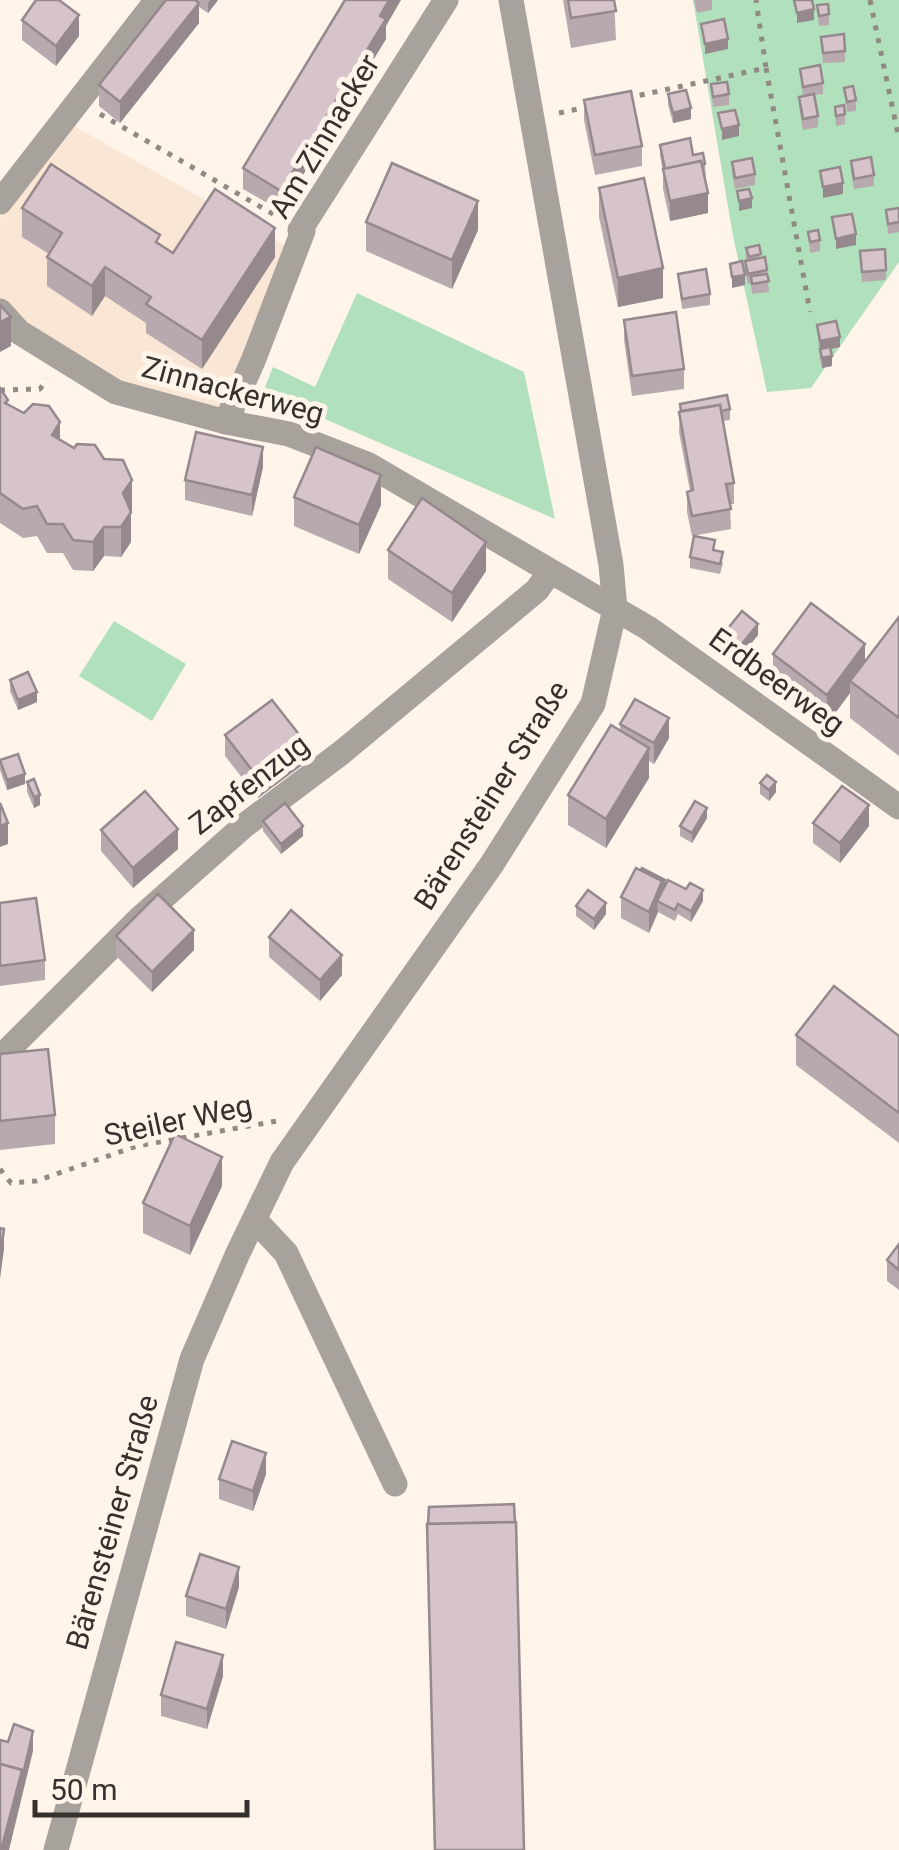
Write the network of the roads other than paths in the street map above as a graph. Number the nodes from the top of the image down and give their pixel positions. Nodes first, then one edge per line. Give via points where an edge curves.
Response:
1 (156, 0) edge
2 (446, 0) edge
3 (511, 0) edge
4 (0, 202) edge
5 (0, 311) edge
6 (226, 422) junction
7 (550, 573) junction
8 (615, 609) junction
9 (899, 807) edge
10 (0, 1058) edge
11 (255, 1220) junction
12 (395, 1484) dead end
13 (56, 1850) edge

1 - 4 street
2 - 6 street, Am Zinnacker via 300,230
3 - 8 street, Bärensteiner Straße
5 - 6 street, Zinnackerweg via 19,332 116,392
6 - 7 street, Zinnackerweg via 289,434 369,466
7 - 8 street, Zinnackerweg
7 - 10 street, Zapfenzug via 139,919
8 - 9 street, Erdbeerweg
8 - 11 street, Bärensteiner Straße via 593,704 492,864 282,1162
11 - 12 street via 286,1253
11 - 13 street, Bärensteiner Straße via 192,1358

